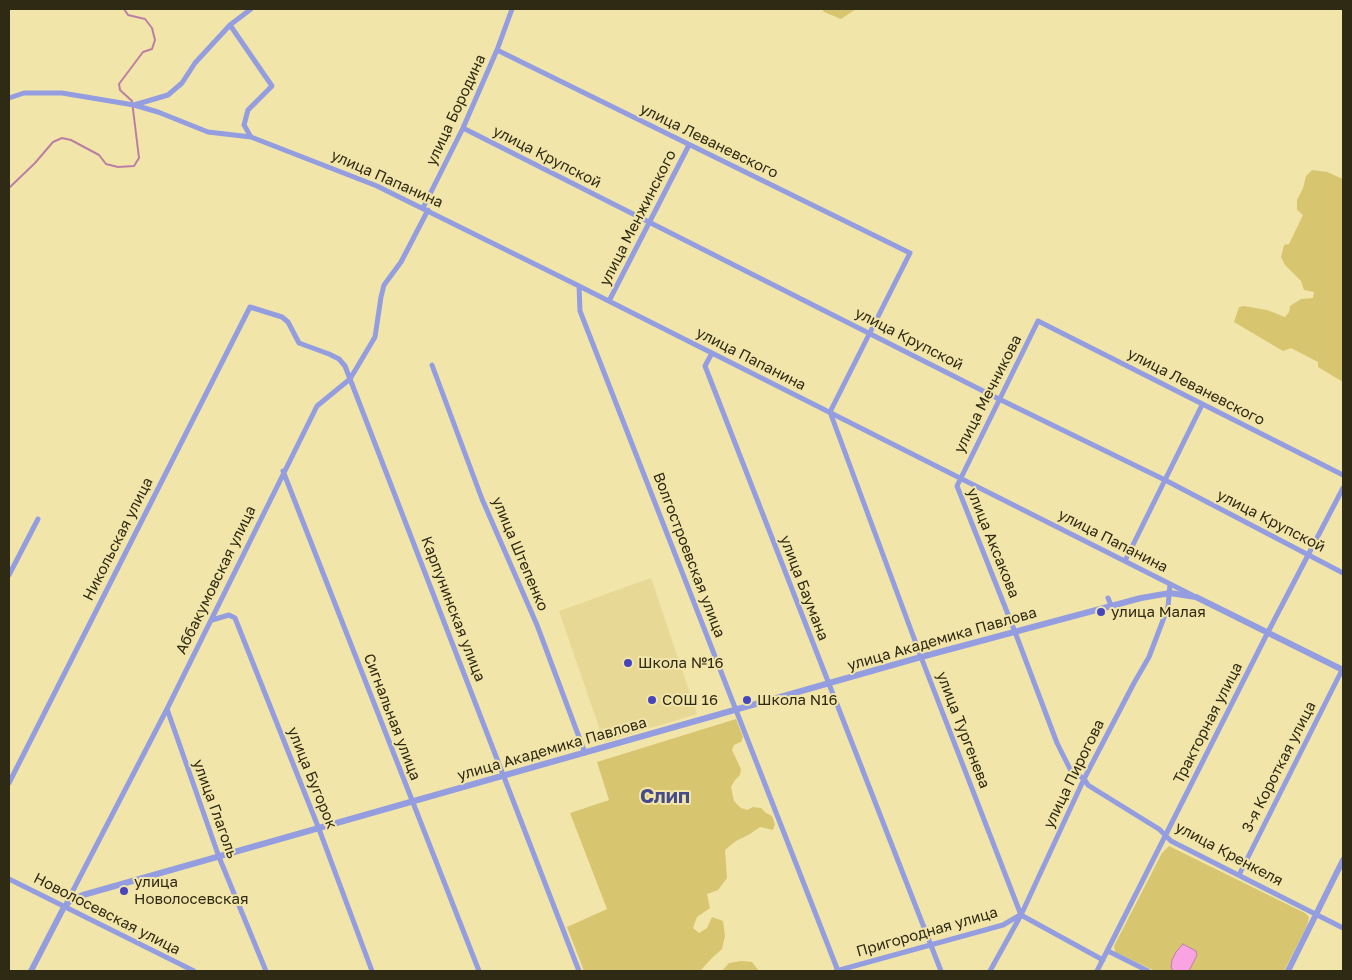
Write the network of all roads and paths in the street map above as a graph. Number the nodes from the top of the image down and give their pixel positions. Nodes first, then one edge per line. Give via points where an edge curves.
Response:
1 (251, 9) edge
2 (512, 9) edge
3 (230, 24) junction
4 (497, 50) junction
5 (9, 98) edge
6 (134, 105) junction
7 (463, 128) junction
8 (251, 137) junction
9 (689, 145) junction
10 (425, 209) junction
11 (649, 222) junction
12 (579, 286) junction
13 (609, 302) junction
14 (250, 307) joint
15 (1038, 322) joint
16 (870, 334) junction
17 (712, 353) junction
18 (432, 365) dead end
19 (350, 379) junction
20 (999, 399) junction
21 (1202, 405) junction
22 (830, 412) junction
23 (283, 471) junction
24 (1343, 475) edge
25 (960, 478) junction
26 (1165, 480) junction
27 (1343, 488) edge
28 (38, 519) dead end
29 (1308, 555) junction
30 (1125, 561) junction
31 (1343, 573) edge
32 (9, 575) edge
33 (1170, 584) junction
34 (1170, 593) junction
35 (1196, 597) junction
36 (1108, 598) dead end
37 (1111, 605) junction
38 (212, 620) junction
39 (1016, 632) junction
40 (1268, 632) junction
41 (921, 657) junction
42 (1342, 670) edge
43 (828, 684) junction
44 (166, 709) junction
45 (736, 710) junction
46 (585, 753) junction
47 (504, 776) junction
48 (1084, 779) junction
49 (9, 783) edge
50 (411, 802) junction
51 (319, 828) junction
52 (1165, 836) junction
53 (219, 857) junction
54 (1343, 860) edge
55 (1239, 875) junction
56 (9, 878) edge
57 (64, 907) junction
58 (1316, 914) junction
59 (1020, 915) junction
60 (1343, 928) edge
61 (930, 945) junction
62 (1108, 951) junction
63 (1103, 960) junction
64 (31, 971) edge
65 (194, 971) edge
66 (266, 971) edge
67 (372, 971) edge
68 (479, 971) edge
69 (579, 971) edge
70 (837, 971) edge
71 (941, 971) edge
72 (990, 971) edge
73 (1098, 971) edge
74 (1148, 971) edge
75 (1288, 971) edge

1 - 3 street
2 - 4 street, улица Бородина
3 - 6 street via 168,95
3 - 8 street via 272,86 248,110 244,125
4 - 7 street, улица Бородина
4 - 9 street, улица Леваневского
5 - 6 street, улица Папанина via 24,93 62,93
6 - 8 street, улица Папанина via 208,132
7 - 10 street, улица Бородина
7 - 11 street, улица Крупской
8 - 10 street, улица Папанина via 376,186
9 - 11 street, улица Менжинского
9 - 16 street, улица Леваневского via 910,253
10 - 12 street, улица Папанина
10 - 19 street, Аббакумовская улица via 401,262 384,285 376,337
11 - 13 street, улица Менжинского
11 - 16 street, улица Крупской
12 - 13 street, улица Папанина
12 - 45 street, Волгостроевская улица via 580,311
13 - 17 street, улица Папанина
14 - 19 street, Карпунинская улица via 282,317 298,343 339,359
14 - 49 street, Никольская улица
15 - 20 street, улица Мечникова
15 - 21 street, улица Леваневского
16 - 20 street, улица Крупской
16 - 22 street
17 - 22 street, улица Папанина
17 - 43 street, улица Баумана via 705,366
18 - 46 street, улица Штепенко via 482,499 537,625
19 - 23 street, Аббакумовская улица via 317,406
19 - 47 street, Карпунинская улица
20 - 25 street, улица Мечникова
20 - 26 street, улица Крупской
21 - 24 street, улица Леваневского
21 - 26 street
22 - 25 street, улица Папанина
22 - 41 street, улица Тургенева
23 - 38 street, Аббакумовская улица
23 - 50 street, Сигнальная улица
25 - 30 street, улица Папанина
25 - 39 street, улица Аксакова via 957,486
26 - 29 street, улица Крупской
26 - 30 street
27 - 29 street, Тракторная улица
28 - 32 street
29 - 31 street, улица Крупской
29 - 40 street, Тракторная улица
30 - 33 street, улица Папанина
33 - 34 street, улица Пирогова
33 - 35 street, улица Папанина
34 - 35 street, улица Академика Павлова
34 - 37 street, улица Академика Павлова
34 - 48 street, улица Пирогова via 1149,657
35 - 40 street, улица Папанина
36 - 37 street
37 - 39 street, улица Академика Павлова
38 - 44 street, Аббакумовская улица
38 - 51 street, улица Бугорок via 229,615 235,618
39 - 41 street, улица Академика Павлова
39 - 48 street, улица Аксакова via 1057,743 1070,769
40 - 42 street, улица Папанина
40 - 52 street, Тракторная улица
41 - 43 street, улица Академика Павлова
41 - 59 street, улица Тургенева
42 - 55 street, 3-я Короткая улица
43 - 45 street, улица Академика Павлова
43 - 61 street, улица Баумана
44 - 53 street, улица Глаголь
44 - 57 street, Аббакумовская улица
45 - 46 street, улица Академика Павлова
45 - 70 street, Волгостроевская улица
46 - 47 street, улица Академика Павлова
47 - 50 street, улица Академика Павлова
47 - 69 street, Карпунинская улица
48 - 52 street, улица Кренкеля via 1088,786 1159,829
48 - 59 street, улица Пирогова
50 - 51 street, улица Академика Павлова
50 - 68 street, Сигнальная улица
51 - 53 street, улица Академика Павлова
51 - 67 street, улица Бугорок
52 - 55 street, улица Кренкеля
52 - 62 street, Тракторная улица
53 - 57 street, улица Академика Павлова via 83,895
53 - 66 street, улица Глаголь
54 - 58 street
55 - 58 street, улица Кренкеля
56 - 57 street, Новолосевская улица
57 - 64 street, Аббакумовская улица
57 - 65 street, Новолосевская улица
58 - 60 street, улица Кренкеля
58 - 75 street
59 - 61 street, Пригородная улица via 1003,925
59 - 63 street
59 - 72 street, улица Пирогова
61 - 70 street, Пригородная улица
61 - 71 street, улица Баумана
62 - 63 street, Тракторная улица
62 - 74 street
63 - 73 street, Тракторная улица

